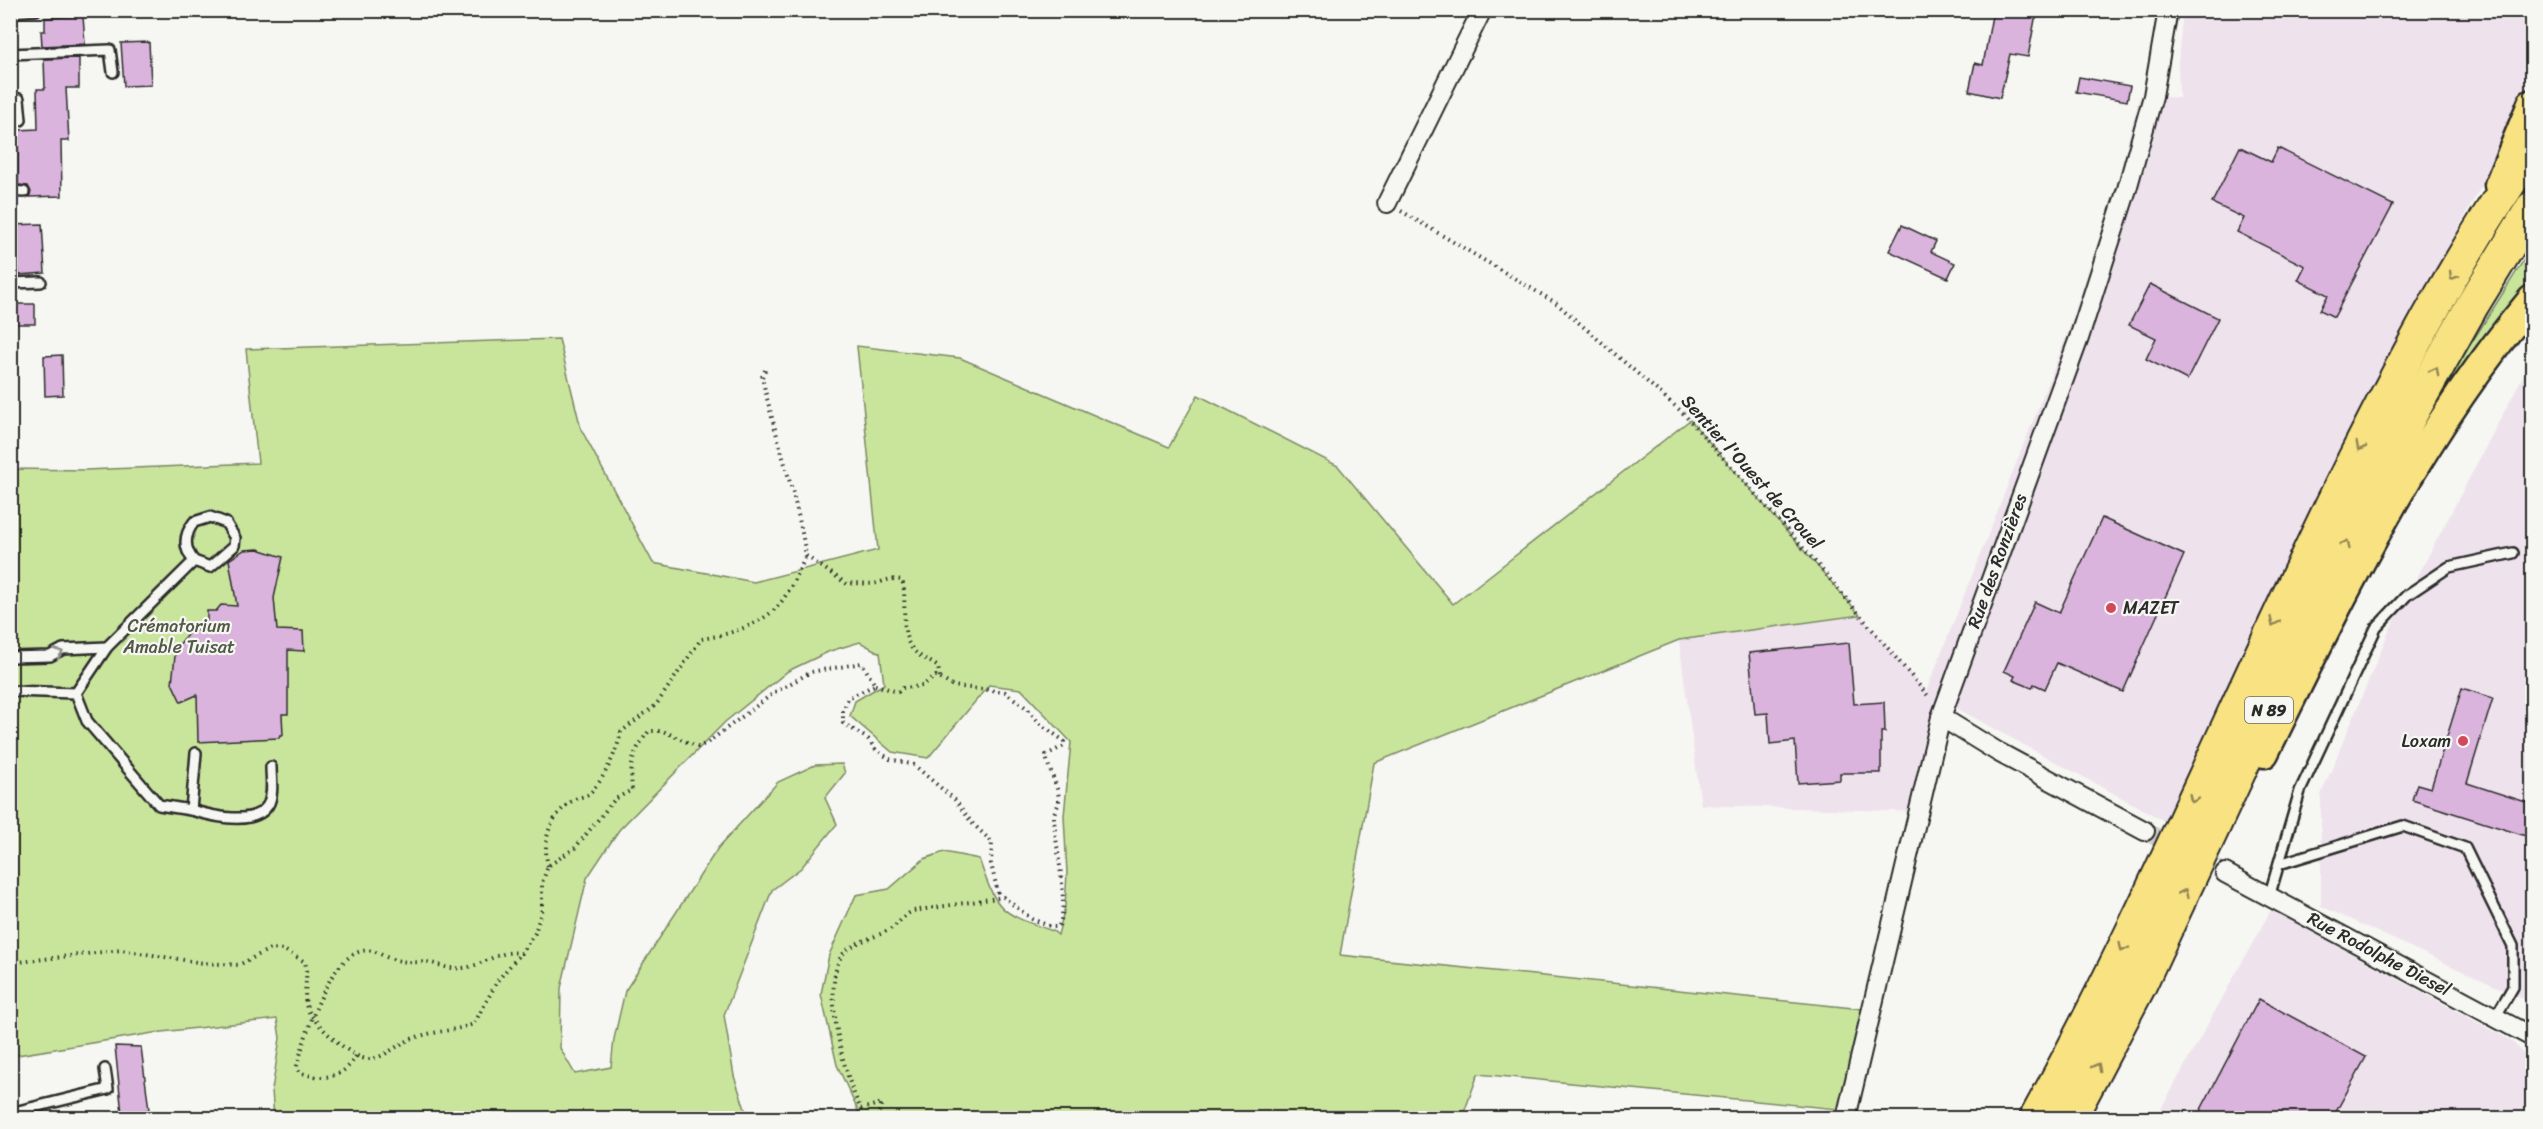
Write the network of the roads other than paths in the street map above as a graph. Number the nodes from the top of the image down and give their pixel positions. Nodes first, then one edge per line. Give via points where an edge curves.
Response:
1 (36, 10) edge
2 (1482, 10) edge
3 (2168, 10) edge
4 (10, 12) edge
5 (10, 54) edge
6 (113, 72) dead end
7 (10, 98) edge
8 (2532, 104) edge
9 (21, 120) dead end
10 (2532, 150) edge
11 (10, 191) edge
12 (24, 192) dead end
13 (1387, 203) road end
14 (2532, 208) edge
15 (2483, 226) junction
16 (41, 282) dead end
17 (10, 283) edge
18 (2532, 300) edge
19 (2513, 553) dead end
20 (194, 561) junction
21 (107, 647) junction
22 (10, 657) edge
23 (10, 691) edge
24 (76, 693) junction
25 (1941, 717) junction
26 (196, 753) dead end
27 (271, 767) dead end
28 (2225, 808) junction
29 (191, 810) junction
30 (2145, 831) tunnel mouth
31 (2279, 864) junction
32 (2225, 873) tunnel mouth
33 (2269, 897) junction
34 (2496, 1016) junction
35 (2532, 1037) edge
36 (105, 1069) dead end
37 (10, 1113) edge
38 (1846, 1119) edge
39 (2036, 1119) edge
40 (2070, 1119) edge

1 - 4 lane
2 - 13 street
3 - 25 street, Rue des Ronzières via 2153,96 2127,189 2079,338
5 - 6 lane via 110,50
7 - 9 lane via 19,99
8 - 15 highway
10 - 15 highway, N 89
11 - 12 lane
28 -> 14 highway, N 89 via 2344,547 2409,417 2472,304
15 -> 39 highway, N 89 via 2425,322 2307,554 2144,906
16 - 17 lane
18 - 28 highway via 2494,346 2434,432 2380,523 2262,757
19 - 31 lane via 2449,567 2407,595 2376,628 2300,791
20 - 20 lane via 210,567 234,546 235,538 226,523 210,517 194,522 186,537 188,554
20 - 21 lane
22 -> 21 lane via 50,656 63,650
21 - 24 lane
23 - 24 lane
24 - 29 lane via 87,721 159,805
25 - 30 street
25 - 38 street, Rue des Ronzières
26 - 29 lane
27 - 29 lane via 272,790 260,814 245,818
40 -> 28 highway, N 89
31 - 33 lane
31 - 34 lane via 2403,826 2465,848 2513,946 2512,987
32 - 33 street, Rue Rodolphe Diesel
33 - 34 street, Rue Rodolphe Diesel
34 - 35 street, Rue Rodolphe Diesel
36 - 37 lane via 108,1089

